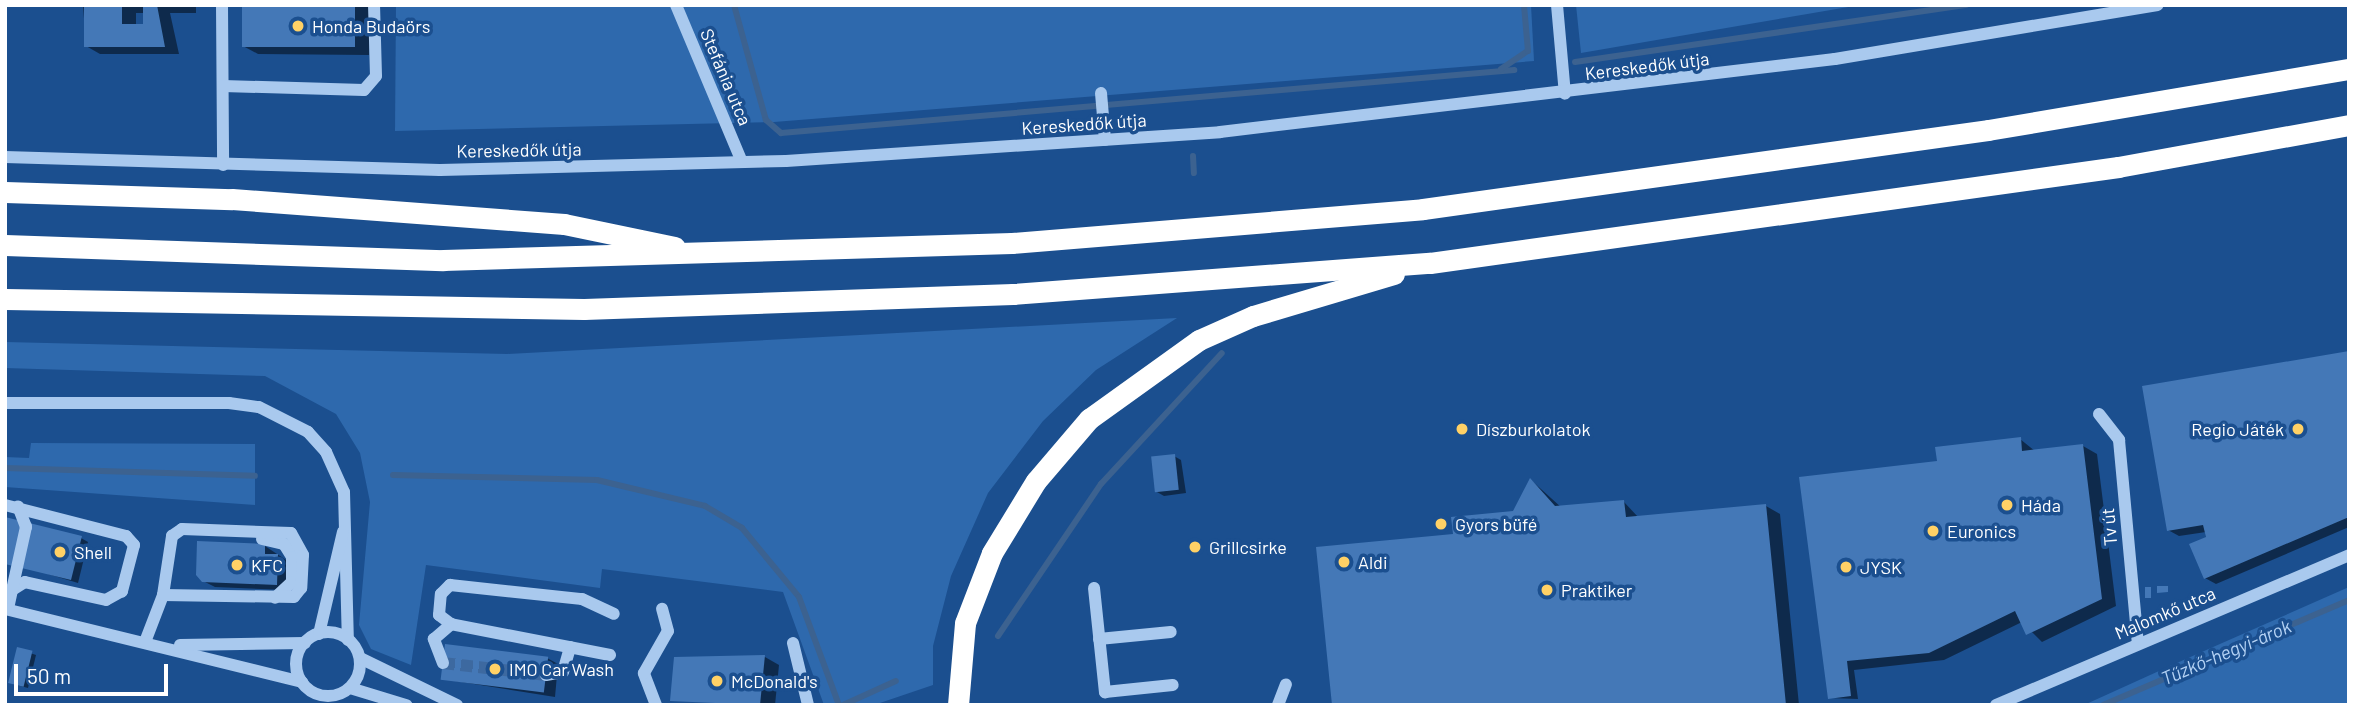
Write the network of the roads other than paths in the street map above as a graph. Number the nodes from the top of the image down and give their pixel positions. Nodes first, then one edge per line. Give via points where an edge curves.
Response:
1 (222, 5) edge
2 (374, 5) edge
3 (676, 5) edge
4 (1557, 5) edge
5 (2158, 5) edge
6 (2349, 69) edge
7 (223, 86) junction
8 (1101, 93) dead end
9 (1565, 94) junction
10 (2349, 125) edge
11 (1105, 140) junction
12 (5, 157) edge
13 (742, 162) junction
14 (223, 165) junction
15 (5, 192) edge
16 (5, 245) edge
17 (713, 254) junction
18 (1430, 263) junction
19 (5, 299) edge
20 (5, 403) edge
21 (2099, 414) dead end
22 (12, 506) edge
23 (347, 513) junction
24 (2349, 555) edge
25 (1094, 588) dead end
26 (12, 590) junction
27 (163, 595) junction
28 (6, 609) edge
29 (662, 609) dead end
30 (614, 614) dead end
31 (451, 624) junction
32 (1171, 632) dead end
33 (319, 634) junction
34 (1099, 639) junction
35 (348, 640) junction
36 (145, 642) junction
37 (305, 643) junction
38 (793, 643) dead end
39 (2138, 643) junction
40 (160, 645) junction
41 (570, 647) junction
42 (610, 655) dead end
43 (360, 659) junction
44 (443, 663) dead end
45 (546, 675) dead end
46 (302, 682) junction
47 (1174, 685) dead end
48 (350, 688) junction
49 (406, 705) edge
50 (457, 705) edge
51 (656, 705) edge
52 (808, 705) edge
53 (958, 705) edge
54 (1278, 705) edge
55 (1290, 705) edge
56 (1996, 705) edge

1 - 7 street
2 - 7 street via 376,76 364,90
3 - 13 street, Stefánia utca
4 - 9 street
5 - 9 street, Kereskedők útja via 1835,59
6 - 17 highway via 1988,130 1423,209 1012,243
7 - 14 street
8 - 11 street
9 - 11 street, Kereskedők útja
10 - 18 highway via 2118,167
11 - 13 street, Kereskedők útja
12 - 14 street, Kereskedők útja
13 - 14 street, Kereskedők útja via 440,170
15 - 17 highway via 232,199 564,224
16 - 17 highway via 443,260
18 - 19 highway via 1013,294 584,309
18 - 53 highway via 1254,316 1199,340 1089,419 1036,481 992,553 965,623
20 - 23 street via 259,407 288,418 326,452
21 - 39 street, Tv út via 2119,440
22 - 26 street via 26,527
22 - 26 street via 126,536 134,545 122,591 106,600 25,582
23 - 33 street
23 - 35 street
24 - 39 street, Malomkő utca
25 - 34 street
26 - 28 street
27 - 27 street via 172,536 182,529 291,533 303,555 301,588 294,597
27 - 36 street
28 - 36 street
29 - 51 street via 668,631 644,673
30 - 31 street via 582,599 450,585 441,594 439,615
31 - 41 street
31 - 44 street via 434,639
32 - 34 street
33 - 35 street
33 - 37 street
34 - 47 street via 1105,692
35 - 43 street
36 - 40 street
37 - 40 street
37 - 46 street via 297,662
38 - 52 street
39 - 56 street, Malomkő utca
40 - 46 street
41 - 42 street
41 - 45 street via 563,673
43 - 48 street
43 - 50 street
46 - 48 street via 326,696
48 - 49 street
54 - 55 street via 1286,684

